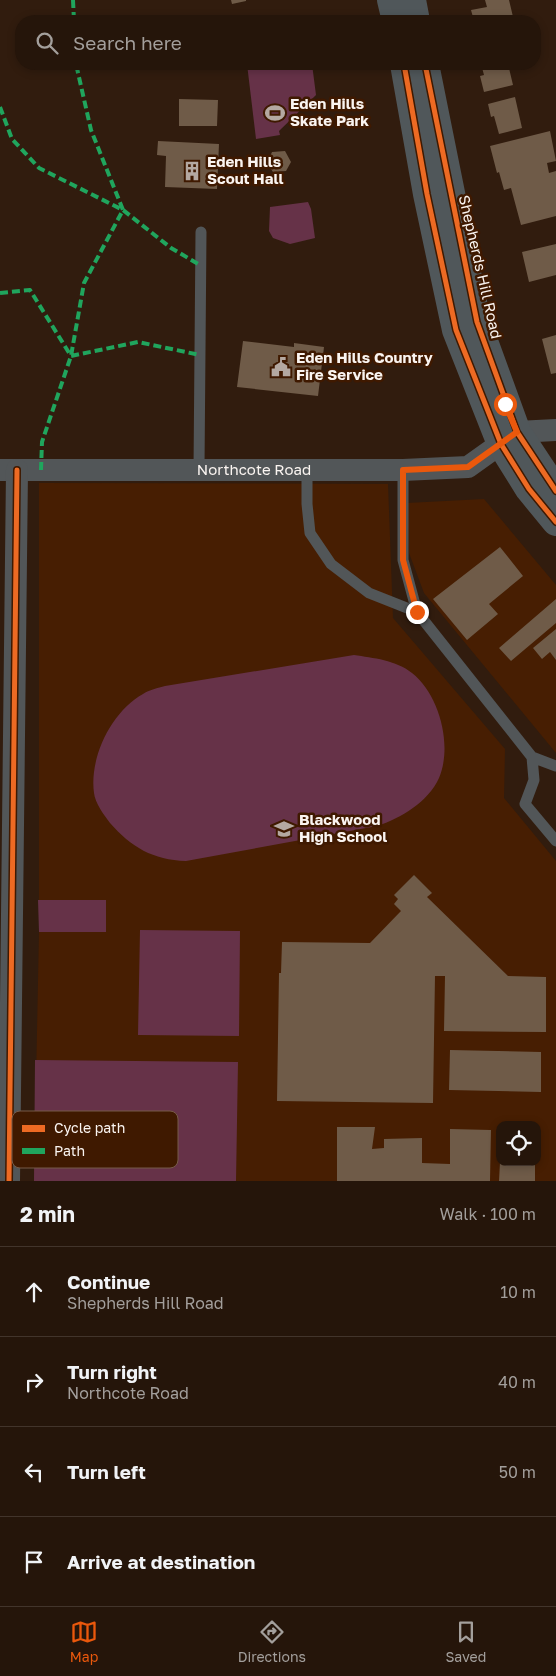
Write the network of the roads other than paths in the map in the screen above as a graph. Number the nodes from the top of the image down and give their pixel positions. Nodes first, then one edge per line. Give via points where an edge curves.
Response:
1 (391, 0) edge
2 (412, 0) edge
3 (395, 15) edge
4 (415, 15) edge
5 (405, 70) edge
6 (426, 70) edge
7 (200, 232) dead end
8 (556, 430) edge
9 (509, 438) junction
10 (199, 469) junction
11 (9, 470) edge
12 (307, 470) junction
13 (403, 470) junction
14 (556, 492) edge
15 (556, 522) edge
16 (417, 612) junction
17 (532, 757) junction
18 (556, 766) edge
19 (556, 841) edge
20 (6, 1168) edge

1 - 3 main road
2 - 4 main road
5 - 9 main road, Shepherds Hill Road via 456,330
6 - 9 main road, Shepherds Hill Road via 477,322
7 - 10 lane
8 - 9 street
9 - 13 street, Northcote Road via 468,467
9 - 14 main road, Shepherds Hill Road
9 - 15 main road, Shepherds Hill Road via 529,489
10 - 11 street, Northcote Road
10 - 12 street, Northcote Road
11 - 20 street
12 - 13 street, Northcote Road
12 - 16 lane via 310,533 331,564 369,593
13 - 16 lane via 403,560
16 - 17 lane
17 - 18 lane
17 - 19 lane via 534,780 525,804

